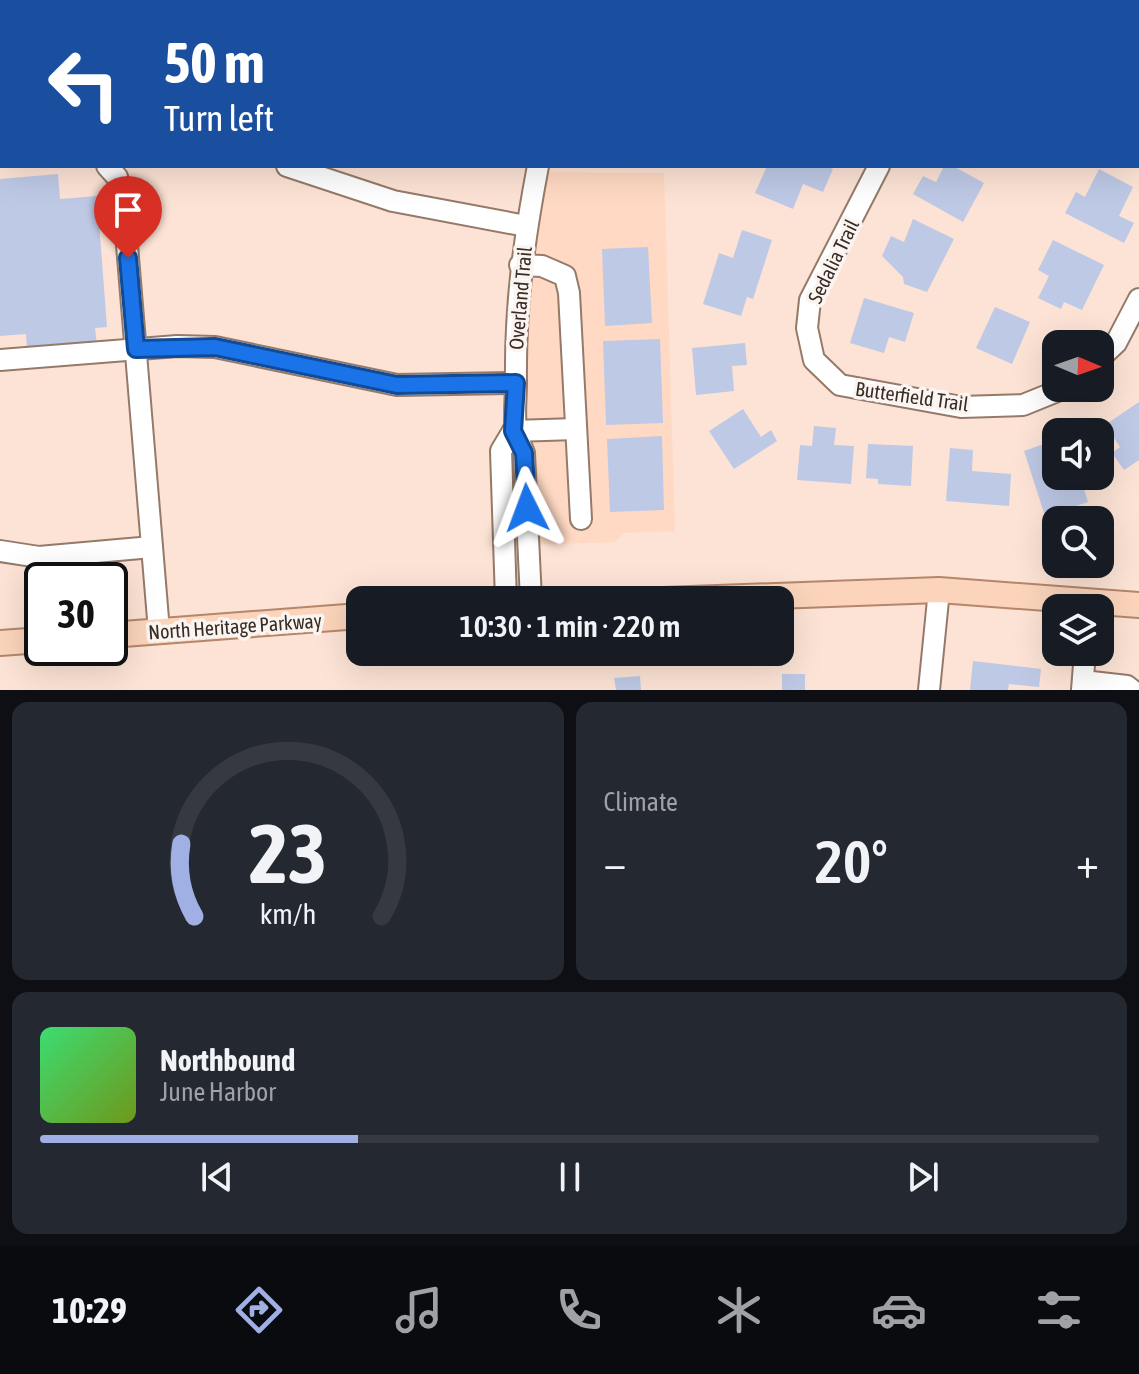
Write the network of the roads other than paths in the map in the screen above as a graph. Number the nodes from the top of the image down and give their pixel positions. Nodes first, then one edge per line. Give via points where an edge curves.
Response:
1 (109, 168) edge
2 (293, 168) edge
3 (538, 168) edge
4 (878, 168) edge
5 (526, 226) junction
6 (520, 265) junction
7 (1139, 299) edge
8 (1114, 345) edge
9 (136, 349) junction
10 (0, 360) edge
11 (814, 360) joint
12 (516, 383) junction
13 (1042, 397) edge
14 (576, 429) junction
15 (513, 431) junction
16 (581, 519) dead end
17 (152, 547) junction
18 (0, 551) edge
19 (506, 586) edge
20 (530, 586) edge
21 (939, 590) junction
22 (794, 595) edge
23 (1042, 600) edge
24 (1114, 604) edge
25 (1139, 605) edge
26 (346, 617) edge
27 (159, 631) junction
28 (128, 634) edge
29 (24, 641) edge
30 (0, 643) edge
31 (1084, 666) edge
32 (1082, 686) edge
33 (929, 690) edge
34 (1132, 690) edge

1 - 9 street via 123,197
2 - 5 street via 393,201
3 - 5 street, Overland Trail
4 - 11 street, Sedalia Trail via 810,300 807,328
5 - 6 street, Overland Trail
6 - 12 street, Overland Trail
6 - 14 street via 542,266 565,276
7 - 8 street
9 - 10 street
9 - 12 street via 215,347 397,385
9 - 17 street
11 - 13 street, Butterfield Trail via 840,385 961,407 1023,405
12 - 15 street, Overland Trail
14 - 15 street
14 - 16 street
15 - 19 street, Overland Trail via 501,451
15 - 20 street, Overland Trail via 524,453
17 - 18 street via 39,557
17 - 27 street
21 - 22 main road
21 - 23 main road
21 - 33 street
24 - 25 main road
26 - 27 main road, North Heritage Parkway
27 - 28 main road, North Heritage Parkway
29 - 30 main road
31 - 32 street
32 - 34 street

